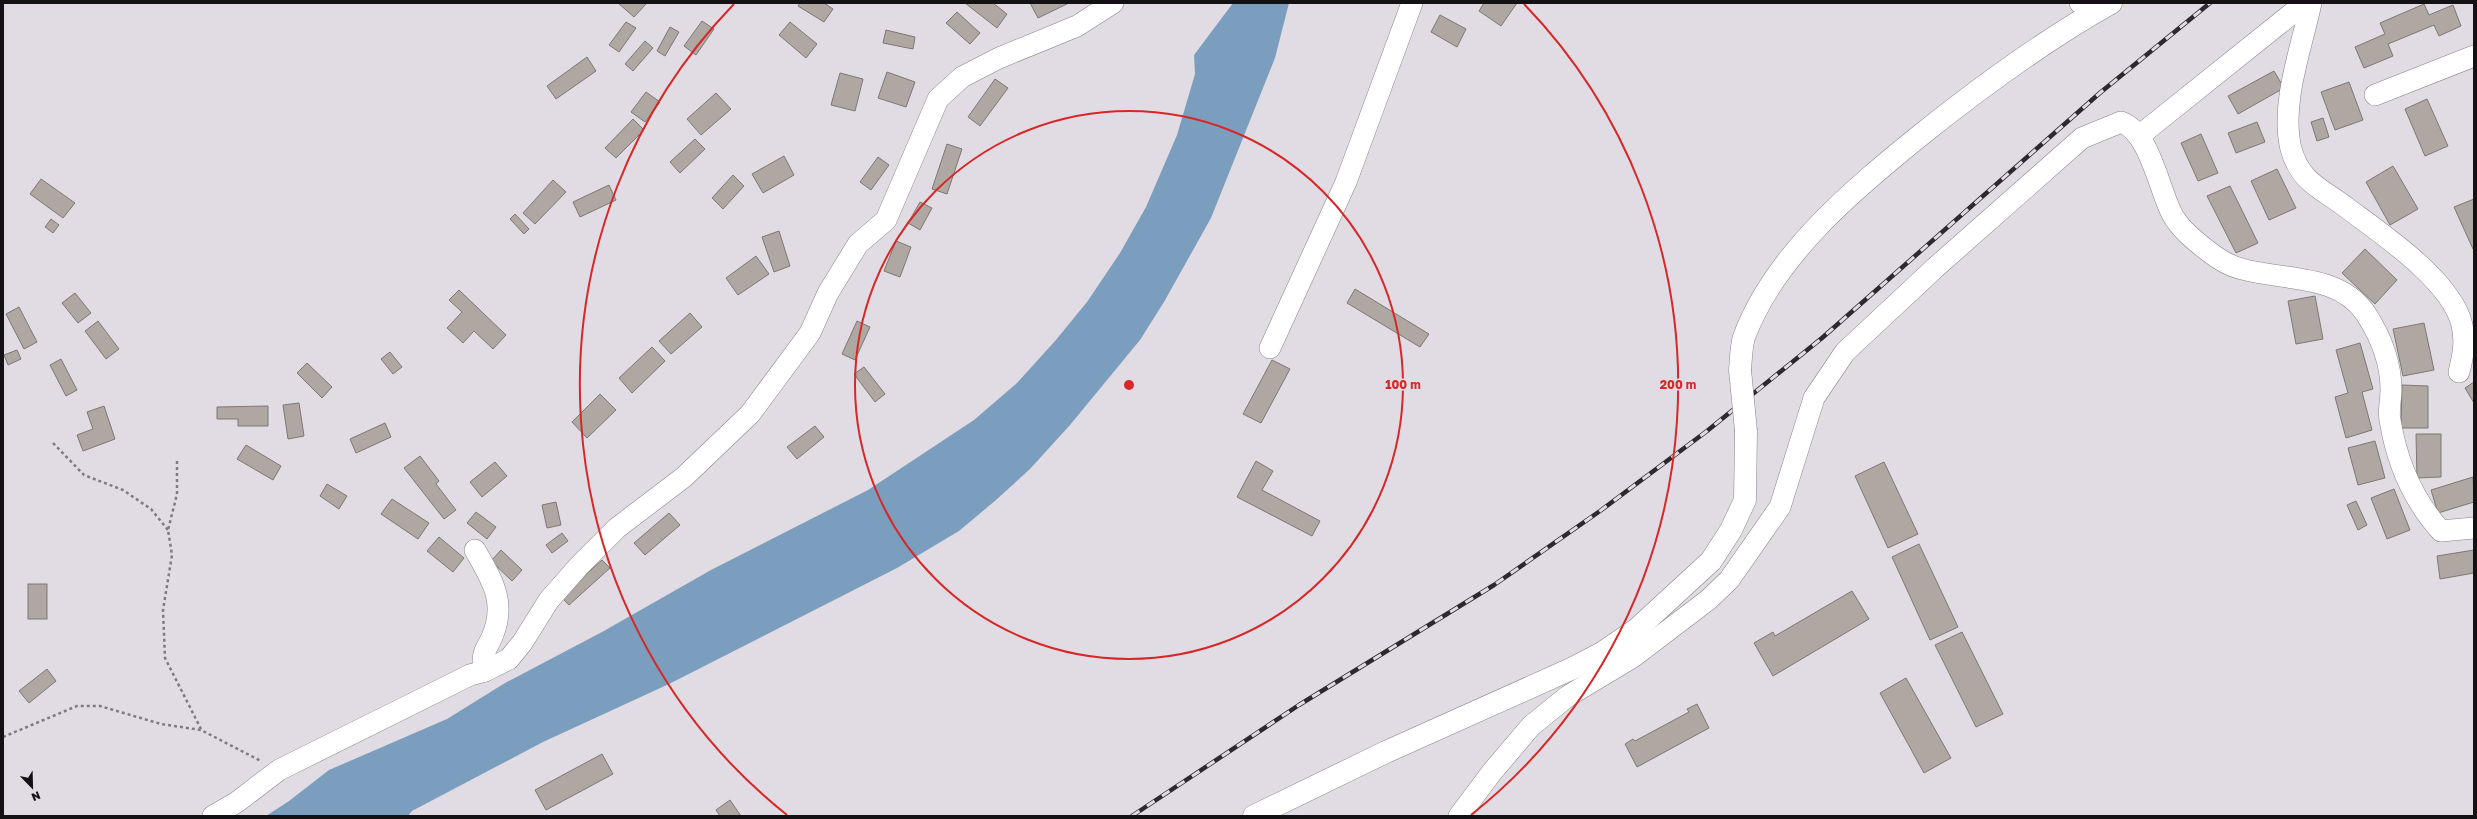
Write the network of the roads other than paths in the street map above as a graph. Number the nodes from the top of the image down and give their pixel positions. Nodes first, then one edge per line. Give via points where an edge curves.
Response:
1 (1113, 3) edge
2 (1412, 3) edge
3 (2080, 3) edge
4 (2305, 3) edge
5 (2311, 3) edge
6 (2106, 6) edge
7 (2474, 56) edge
8 (2375, 95) dead end
9 (2139, 136) junction
10 (1270, 348) dead end
11 (2459, 372) dead end
12 (2474, 528) edge
13 (475, 550) dead end
14 (1711, 561) junction
15 (1729, 580) junction
16 (485, 671) junction
17 (214, 816) edge
18 (1254, 816) edge
19 (1459, 816) edge

1 - 16 street via 1077,26 999,58 962,77 938,99 886,220 858,244 828,293 810,334 750,414 684,478 617,528 550,600 522,644 509,658
2 - 10 street via 1346,182
3 - 6 street
4 - 9 street
5 - 11 street via 2298,55 2290,104 2290,140 2297,166 2307,181 2347,207 2401,249 2435,280 2462,324 2465,347
6 - 14 main road, bridge via 2029,52 1966,98 1896,155 1808,236 1765,295 1744,338 1740,370 1746,432 1745,500 1731,530
7 - 8 street
9 - 12 street via 2173,214 2187,234 2209,252 2227,264 2242,269 2328,284 2346,295 2365,312 2384,349 2390,368 2390,419 2402,472 2426,514 2441,531
9 - 15 street via 2130,125 2121,122 2082,138 1936,267 1845,352 1814,398 1780,506
13 - 16 street via 498,598 496,625 482,656
14 - 15 street
14 - 18 main road via 1637,629 1602,653
15 - 19 street via 1708,600 1633,657 1568,696 1531,726
16 - 17 street via 470,675 279,770

